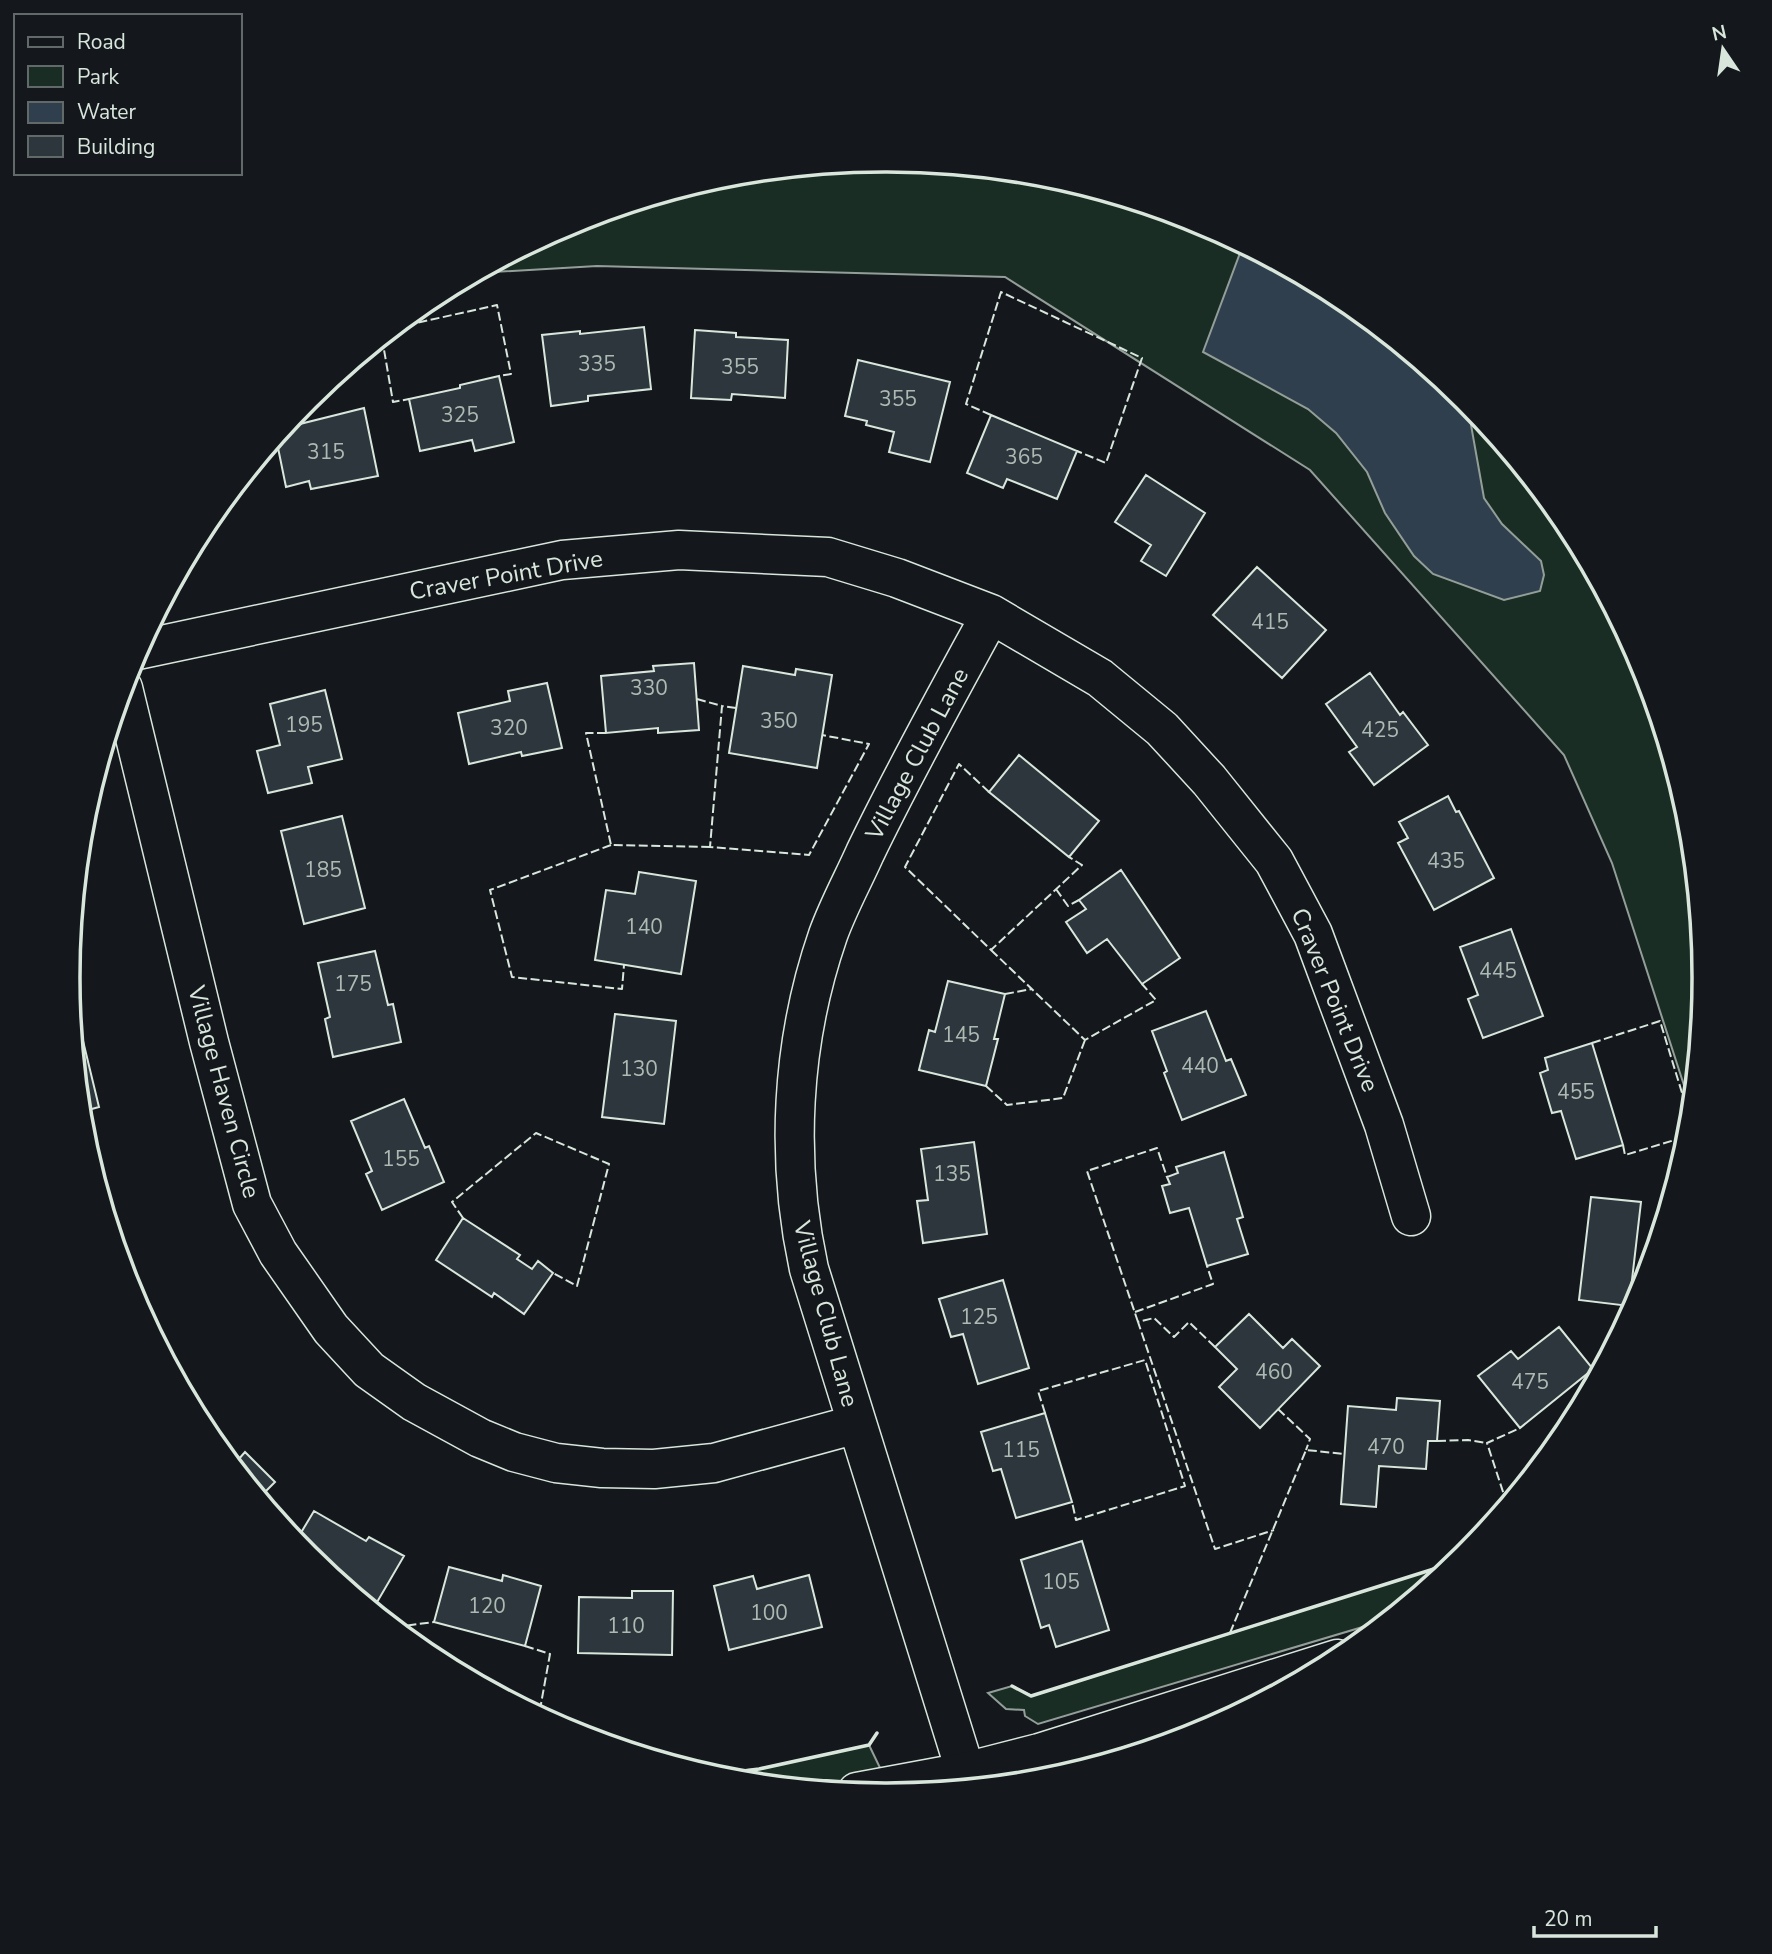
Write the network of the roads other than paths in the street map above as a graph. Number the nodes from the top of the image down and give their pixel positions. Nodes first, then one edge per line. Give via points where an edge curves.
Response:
1 (991, 614) junction
2 (152, 647) edge
3 (127, 706) edge
4 (1411, 1216) dead end
5 (856, 1424) junction
6 (1292, 1673) edge
7 (970, 1778) edge
8 (967, 1779) edge

1 - 2 street, Craver Point Drive via 897,578 828,558 679,550 562,560
1 - 4 street, Craver Point Drive via 1100,678 1162,729 1274,861 1313,934 1384,1125
1 - 5 street, Village Club Lane via 893,794 844,898 828,933 805,1017 796,1115 797,1202 809,1269
3 - 5 street, Village Haven Circle via 252,1204 278,1253 331,1329 369,1370 414,1402 480,1438 556,1463 654,1469 714,1463
5 - 8 street, Village Club Lane
6 - 7 street

